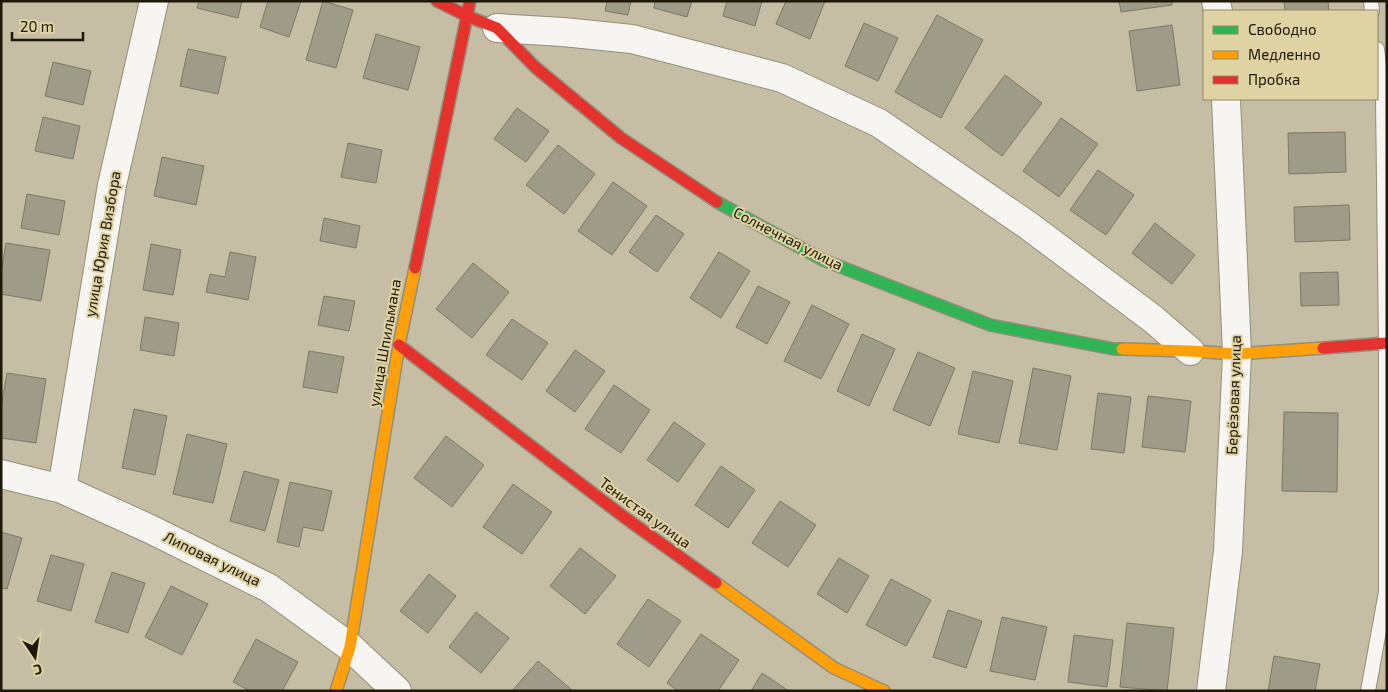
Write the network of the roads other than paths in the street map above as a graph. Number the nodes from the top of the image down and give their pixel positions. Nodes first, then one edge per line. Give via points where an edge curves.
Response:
1 (154, 1) edge
2 (436, 1) edge
3 (470, 1) edge
4 (467, 16) junction
5 (497, 28) junction
6 (1378, 59) edge
7 (1226, 100) edge
8 (1386, 343) edge
9 (399, 345) junction
10 (1190, 351) junction
11 (1237, 354) junction
12 (1, 474) edge
13 (62, 489) junction
14 (350, 647) junction
15 (336, 691) edge
16 (397, 691) edge
17 (884, 691) edge
18 (1211, 691) edge
19 (1368, 691) edge

1 - 13 street, улица Юрия Визбора via 112,185
2 - 4 street, Солнечная улица
3 - 4 street, улица Шпильмана
4 - 5 street, Солнечная улица
4 - 9 street, улица Шпильмана
5 - 10 street, Солнечная улица via 632,39 782,78 879,123 1029,226 1153,319
5 - 10 street, Солнечная улица via 535,67 620,138 715,201 823,260 990,325 1114,349
6 - 8 lane via 1382,100
7 - 11 street, Берёзовая улица
8 - 11 street, Солнечная улица
8 - 19 lane via 1386,592
9 - 14 street, улица Шпильмана
9 - 17 street, Тенистая улица via 624,517 834,668
10 - 11 street, Солнечная улица
11 - 18 street, Берёзовая улица via 1228,551
12 - 13 street, Липовая улица
13 - 14 street, Липовая улица via 269,588
14 - 15 street, улица Шпильмана
14 - 16 street, Липовая улица

